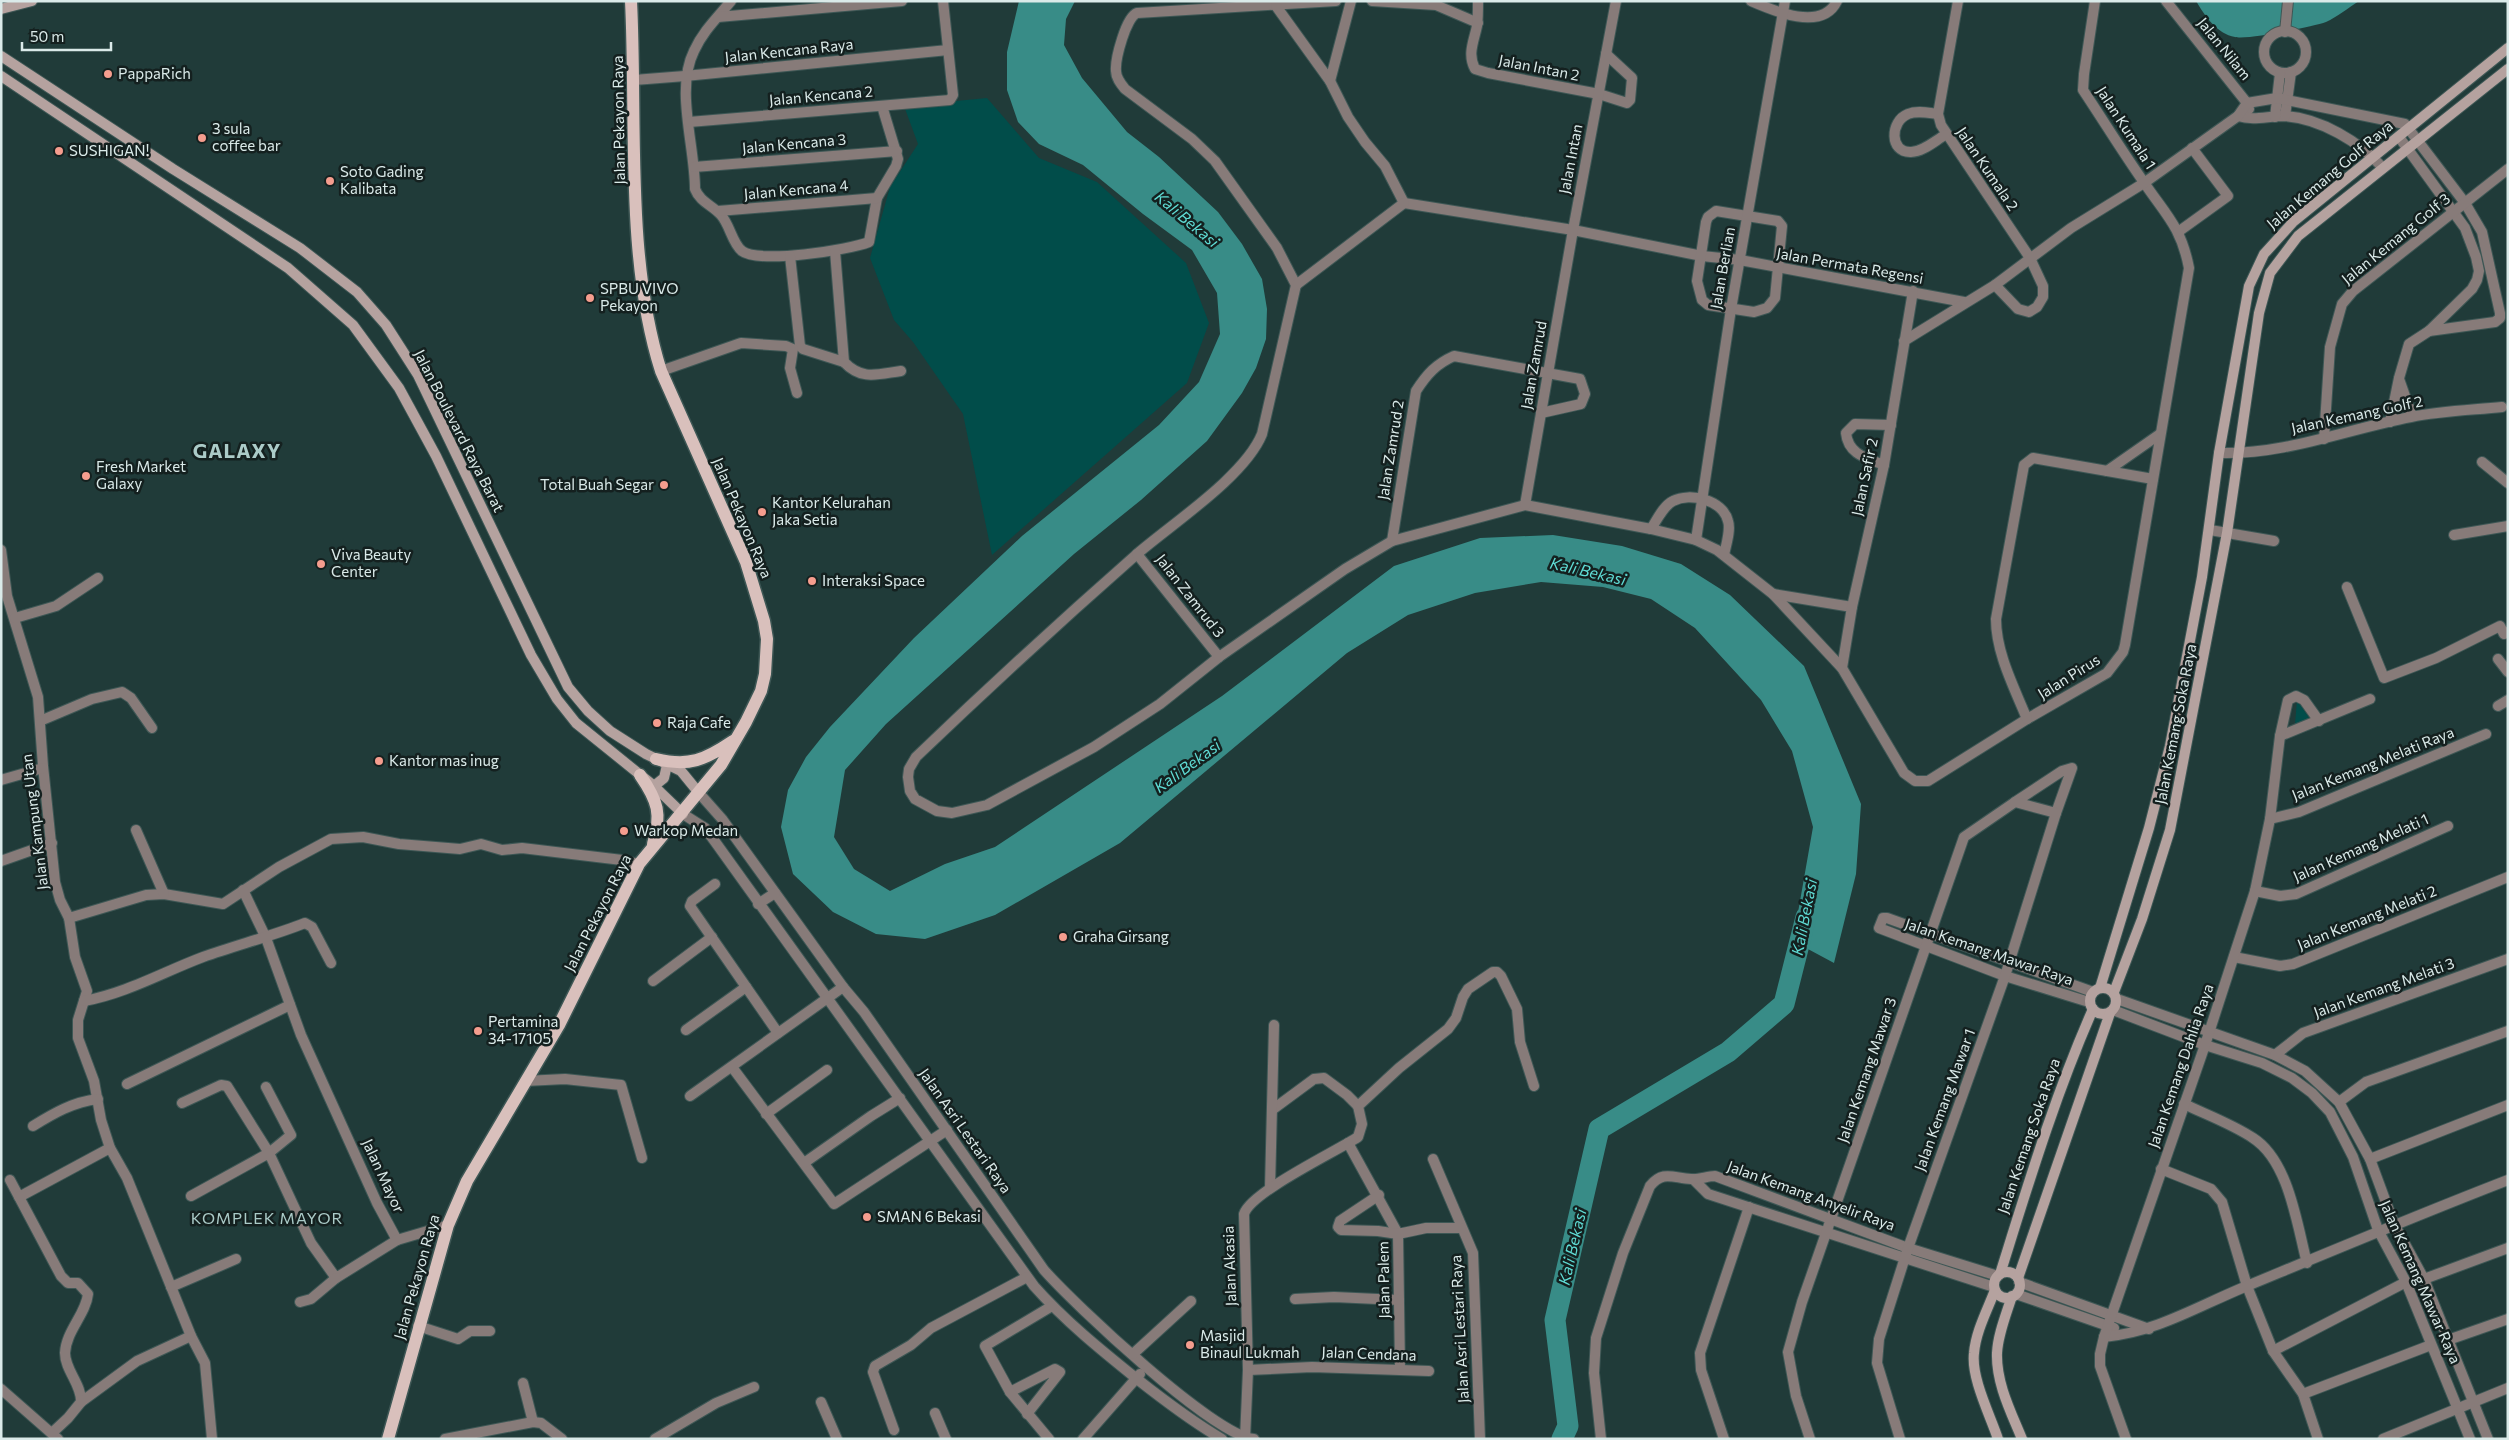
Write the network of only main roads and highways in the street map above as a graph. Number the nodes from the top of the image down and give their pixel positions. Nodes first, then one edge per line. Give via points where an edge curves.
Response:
1 (631, 1) edge
2 (735, 740) junction
3 (662, 762) road end
4 (640, 775) road end
5 (652, 849) junction
6 (386, 1437) edge

1 - 2 main road, Jalan Pekayon Raya via 637,219 649,328 662,371 746,562 764,621 767,656 761,691
2 - 3 main road via 711,756 684,763
2 - 5 main road, Jalan Pekayon Raya via 721,765
4 - 5 main road via 656,802 658,814
5 - 6 main road, Jalan Pekayon Raya via 638,864 559,1025 466,1181 448,1225

